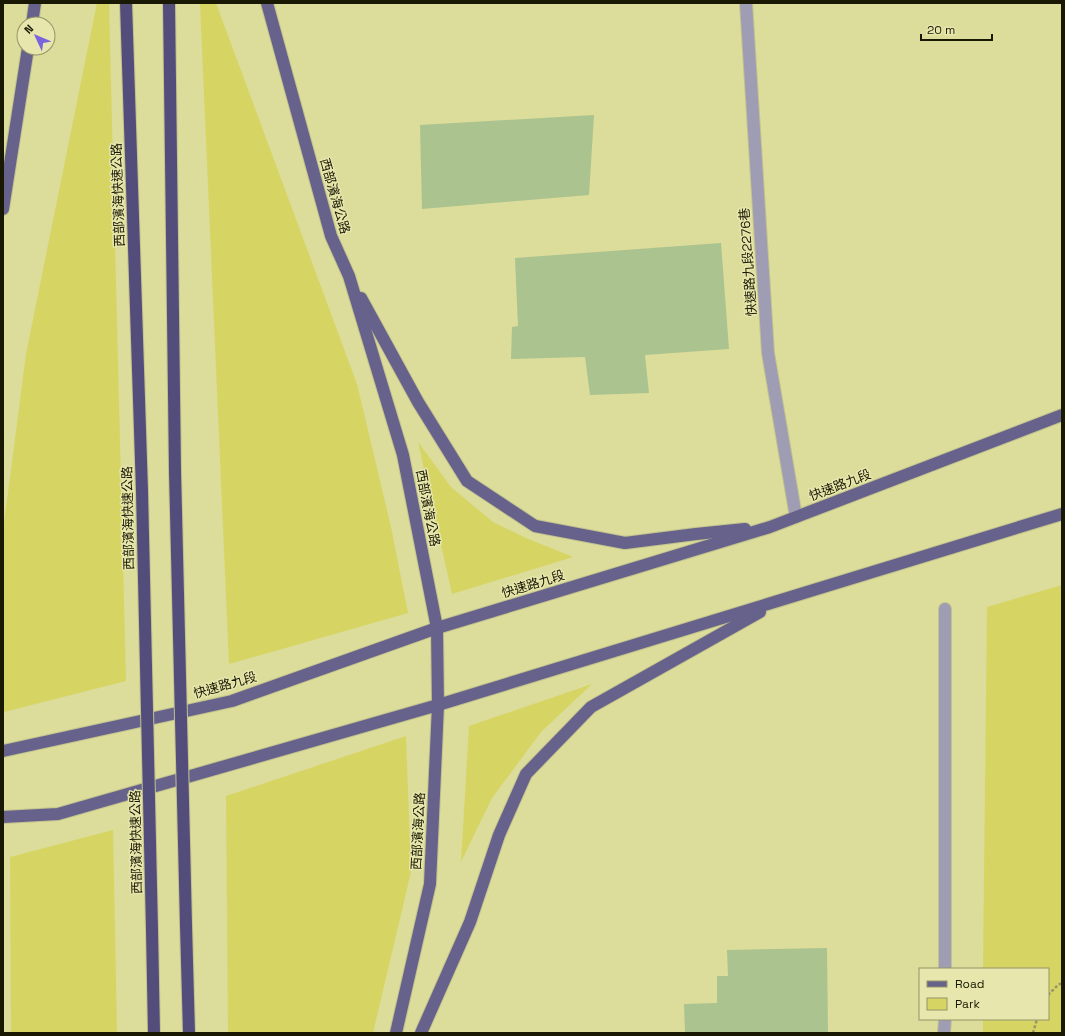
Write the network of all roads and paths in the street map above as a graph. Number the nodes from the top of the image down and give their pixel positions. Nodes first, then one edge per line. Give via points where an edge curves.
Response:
1 (35, 3) edge
2 (126, 3) edge
3 (169, 3) edge
4 (267, 3) edge
5 (746, 3) edge
6 (33, 16) edge
7 (27, 56) edge
8 (3, 209) edge
9 (349, 276) junction
10 (1062, 415) edge
11 (1062, 514) edge
12 (796, 517) junction
13 (770, 527) junction
14 (780, 600) junction
15 (945, 609) dead end
16 (437, 628) junction
17 (438, 705) junction
18 (3, 751) edge
19 (3, 817) edge
20 (945, 968) edge
21 (1062, 983) edge
22 (1049, 994) edge
23 (944, 1020) edge
24 (1036, 1020) edge
25 (154, 1033) edge
26 (189, 1033) edge
27 (396, 1033) edge
28 (421, 1033) edge
29 (944, 1033) edge
30 (1033, 1033) edge

1 - 6 main road
2 - 25 highway, 西部濱海快速公路, bridge via 142,491
3 - 26 highway, bridge via 175,471
4 - 9 main road, 西部濱海公路 via 331,236
5 - 12 street, 快速路九段2276巷 via 768,353
7 - 8 main road
9 - 13 main road via 418,402 467,481 535,526 625,543
9 - 16 main road, 西部濱海公路 via 403,455
10 - 12 main road, 快速路九段
11 - 14 main road
12 - 13 main road, 快速路九段
13 - 16 main road, 快速路九段
14 - 17 main road
14 - 28 main road via 591,707 526,774 499,835 470,922
15 - 20 street
16 - 17 main road, 西部濱海公路
16 - 18 main road, 快速路九段 via 232,700
17 - 19 main road via 58,814
17 - 27 main road, 西部濱海公路 via 430,884
21 - 22 path
23 - 29 street
24 - 30 path

